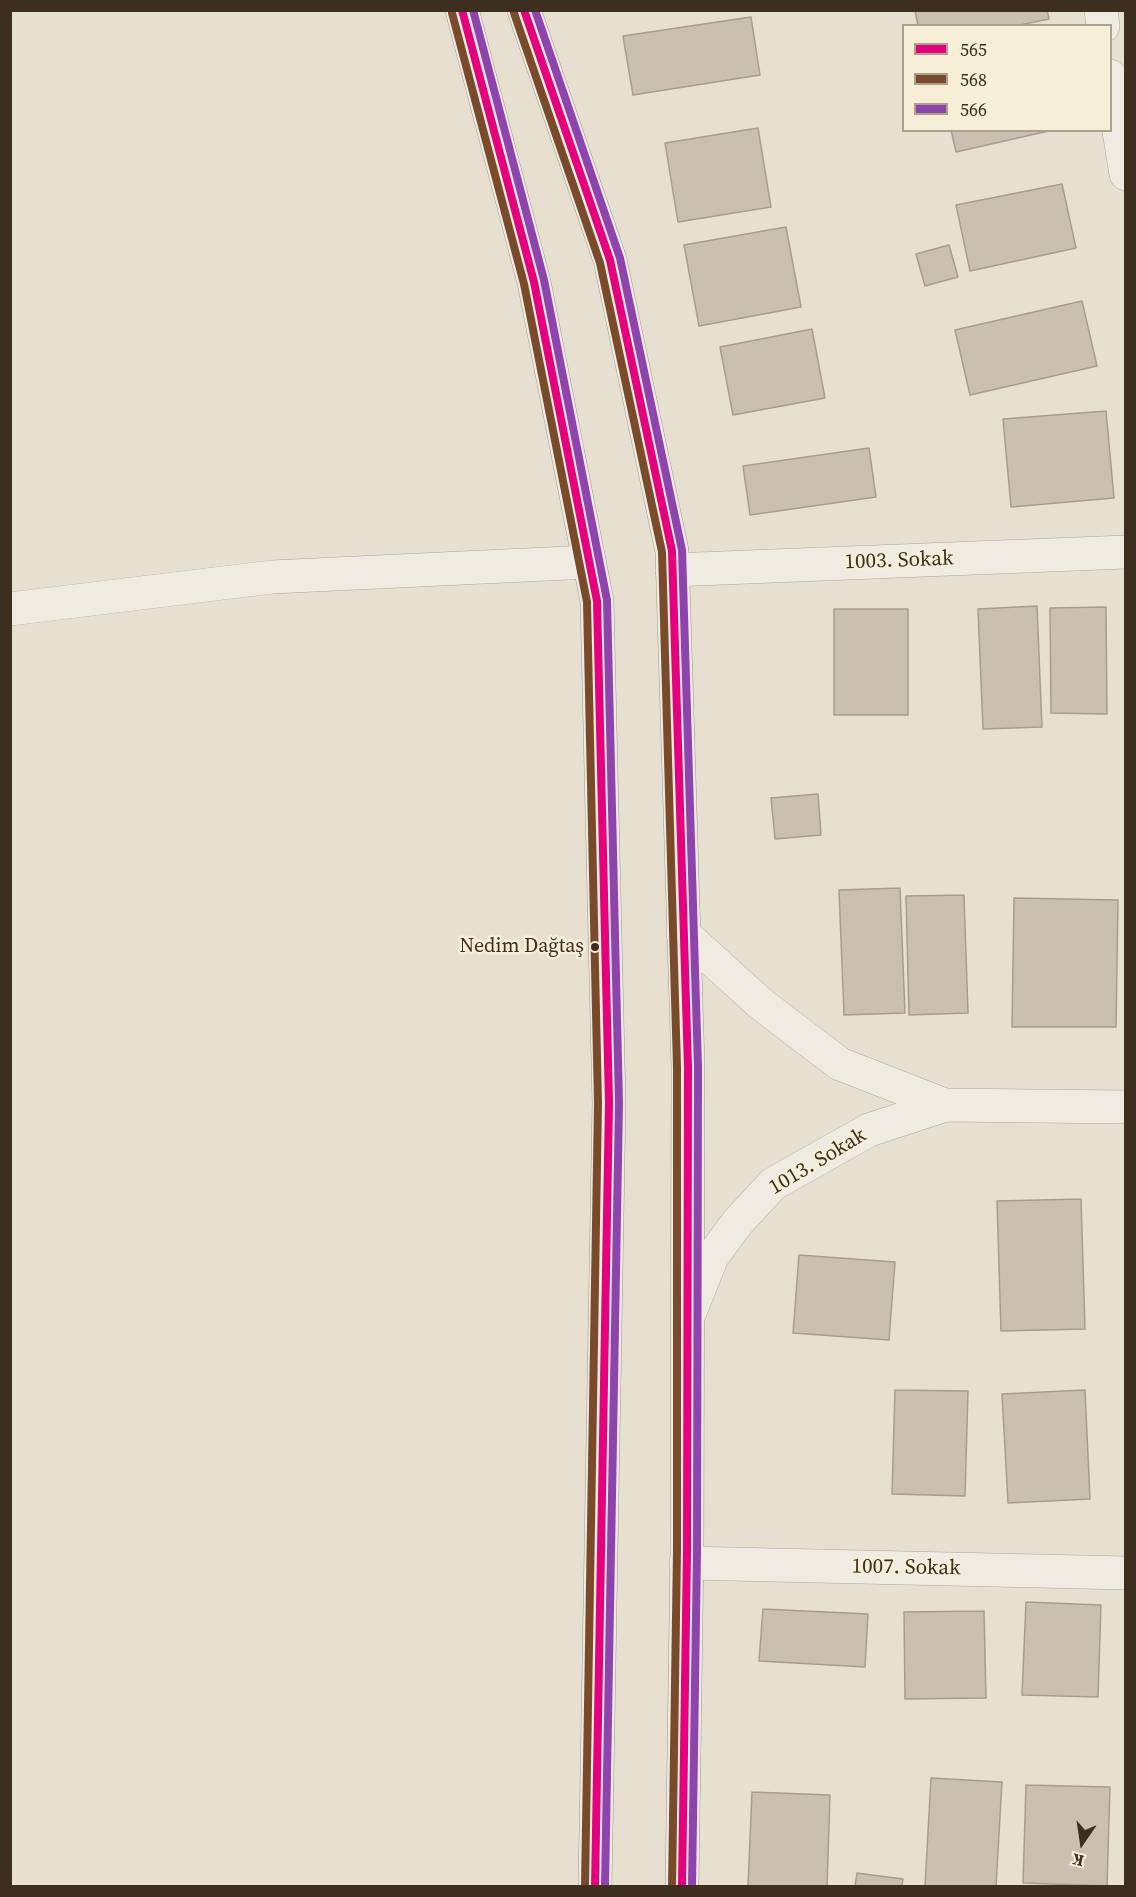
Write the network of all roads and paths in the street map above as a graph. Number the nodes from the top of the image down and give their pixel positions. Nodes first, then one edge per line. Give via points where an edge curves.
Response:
1 (462, 10) edge
2 (524, 10) edge
3 (1112, 89) edge
4 (1125, 174) edge
5 (1125, 552) edge
6 (589, 562) junction
7 (672, 570) junction
8 (10, 609) edge
9 (683, 933) junction
10 (945, 1105) junction
11 (1125, 1107) edge
12 (687, 1319) junction
13 (686, 1563) junction
14 (1125, 1572) edge
15 (596, 1887) edge
16 (682, 1887) edge

1 - 6 main road via 534,282
2 - 7 main road via 610,260 672,552
3 - 4 main road
5 - 7 main road, 1003. Sokak
6 - 8 main road via 272,577
6 - 15 main road via 597,601 609,1103
7 - 9 main road
9 - 10 main road, 1013. Sokak via 761,1005 840,1064
9 - 12 main road via 688,1067
10 - 11 main road, 1013. Sokak
10 - 12 main road, 1013. Sokak via 869,1130 773,1184 712,1257
12 - 13 main road
13 - 14 main road, 1007. Sokak
13 - 16 main road

